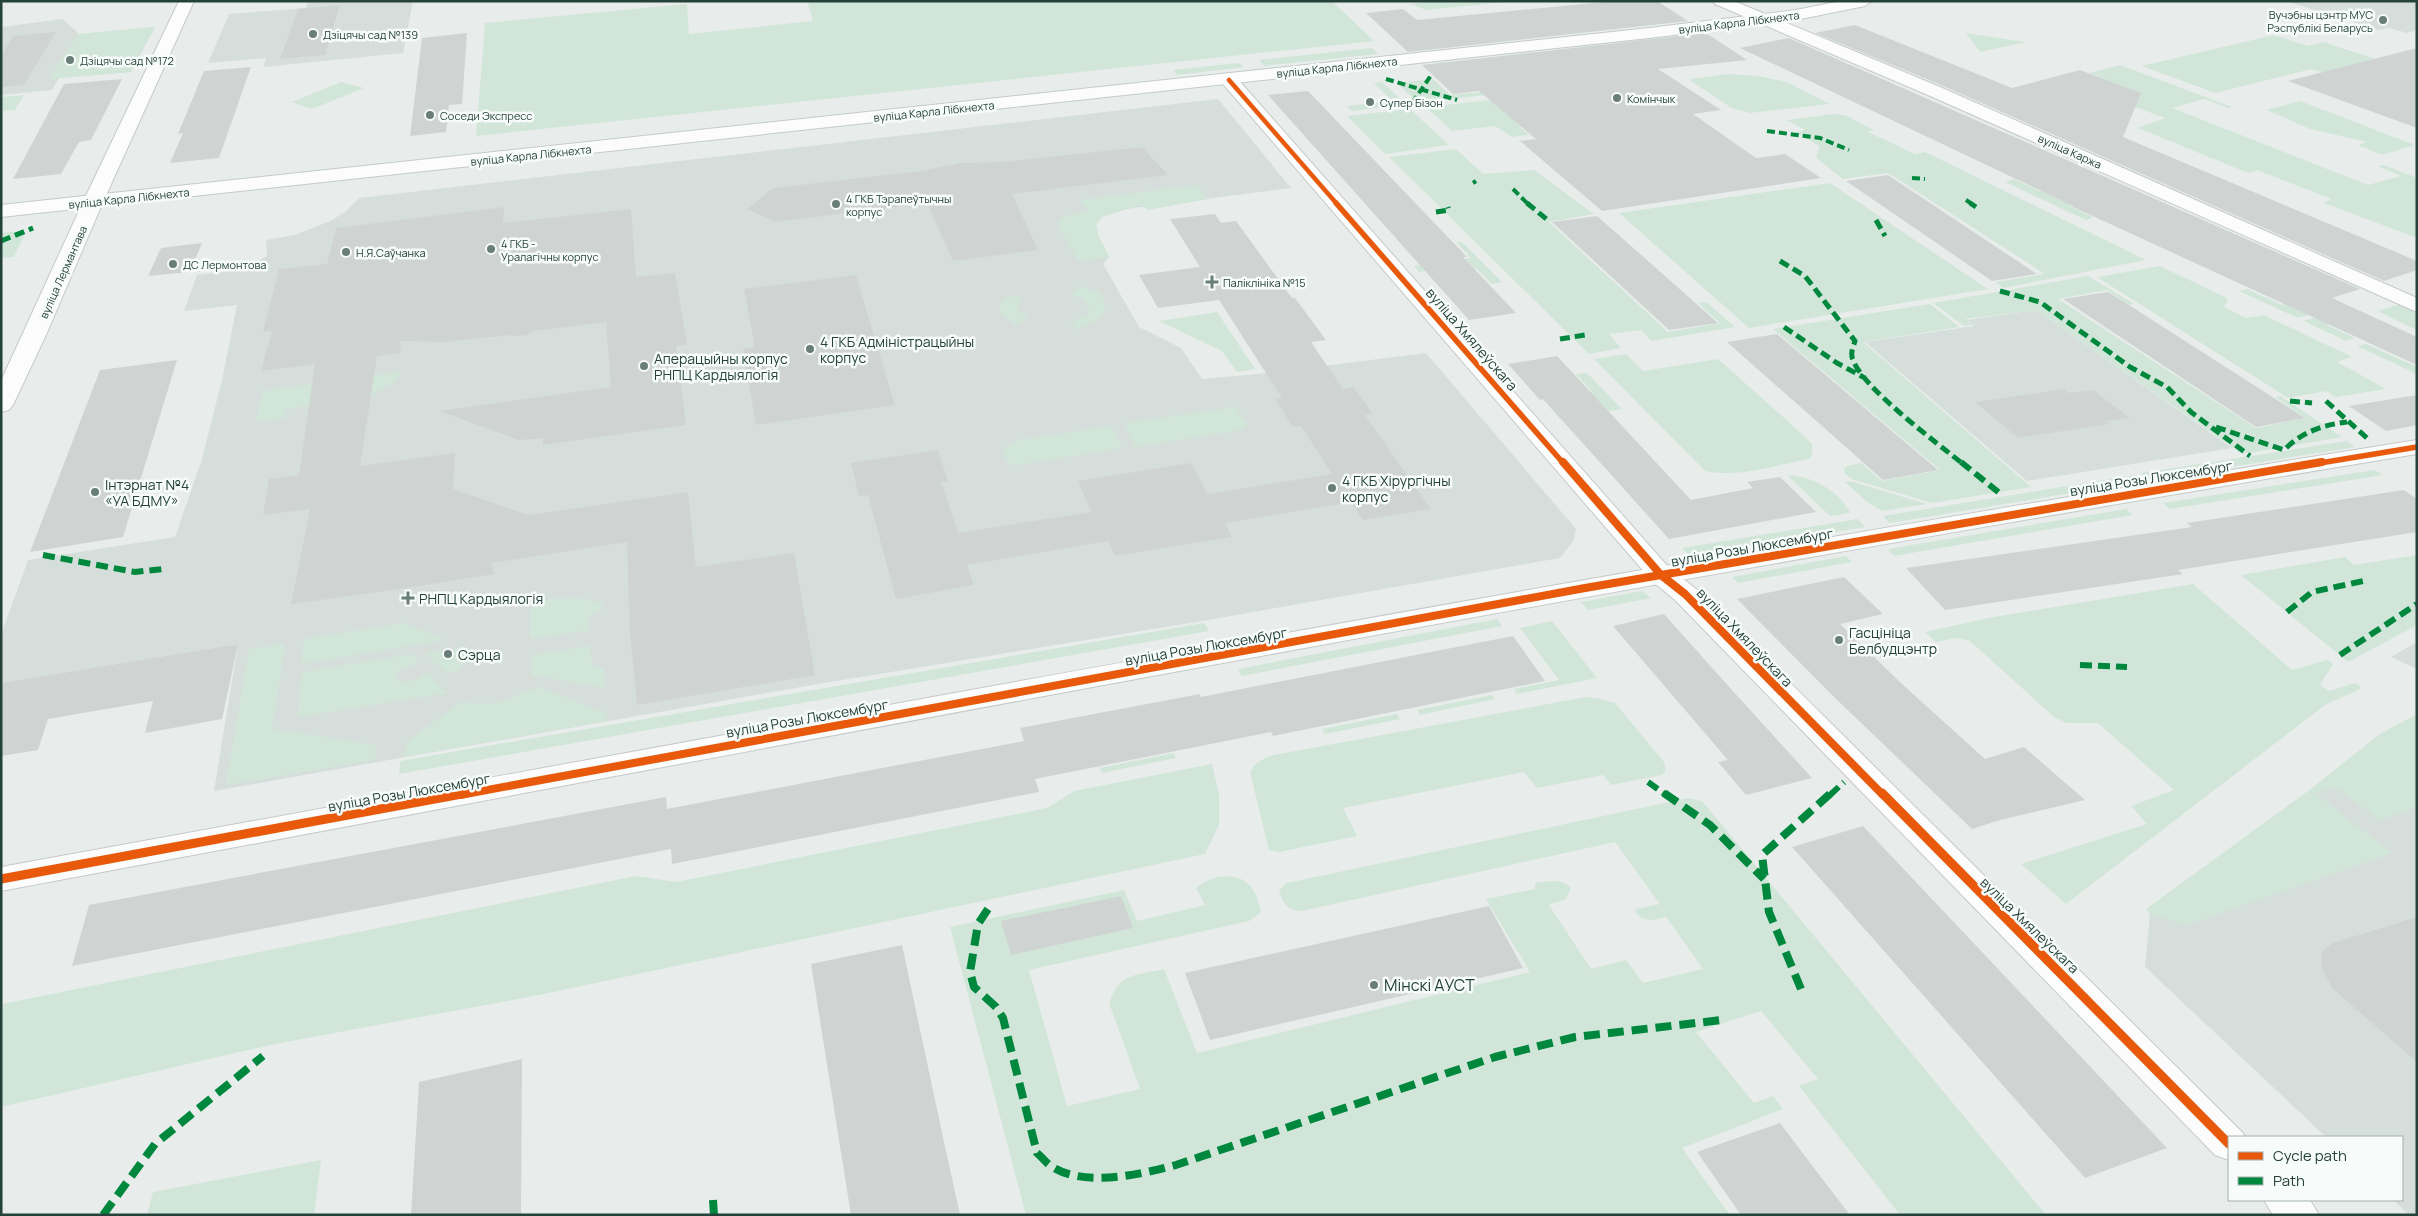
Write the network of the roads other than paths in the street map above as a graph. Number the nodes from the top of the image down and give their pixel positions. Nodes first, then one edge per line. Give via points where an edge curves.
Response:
1 (187, 1) edge
2 (1720, 1) edge
3 (1865, 1) edge
4 (1765, 19) junction
5 (1229, 80) junction
6 (93, 202) junction
7 (1, 211) edge
8 (2417, 306) edge
9 (1, 405) edge
10 (2417, 447) edge
11 (1661, 575) junction
12 (1, 879) edge
13 (2228, 1143) edge
14 (2285, 1201) edge
15 (2299, 1215) edge

1 - 6 street, вуліца Лермантава
2 - 4 street, вуліца Каржа
3 - 4 street, вуліца Карла Лібкнехта
4 - 5 street, вуліца Карла Лібкнехта
4 - 8 street, вуліца Каржа
5 - 6 street, вуліца Карла Лібкнехта
5 - 11 street, вуліца Хмялеўскага
6 - 7 street, вуліца Карла Лібкнехта
6 - 9 street, вуліца Лермантава
10 - 11 street, вуліца Розы Люксембург
11 - 12 street, вуліца Розы Люксембург
11 - 13 street, вуліца Хмялеўскага via 1685,594
14 - 15 street

